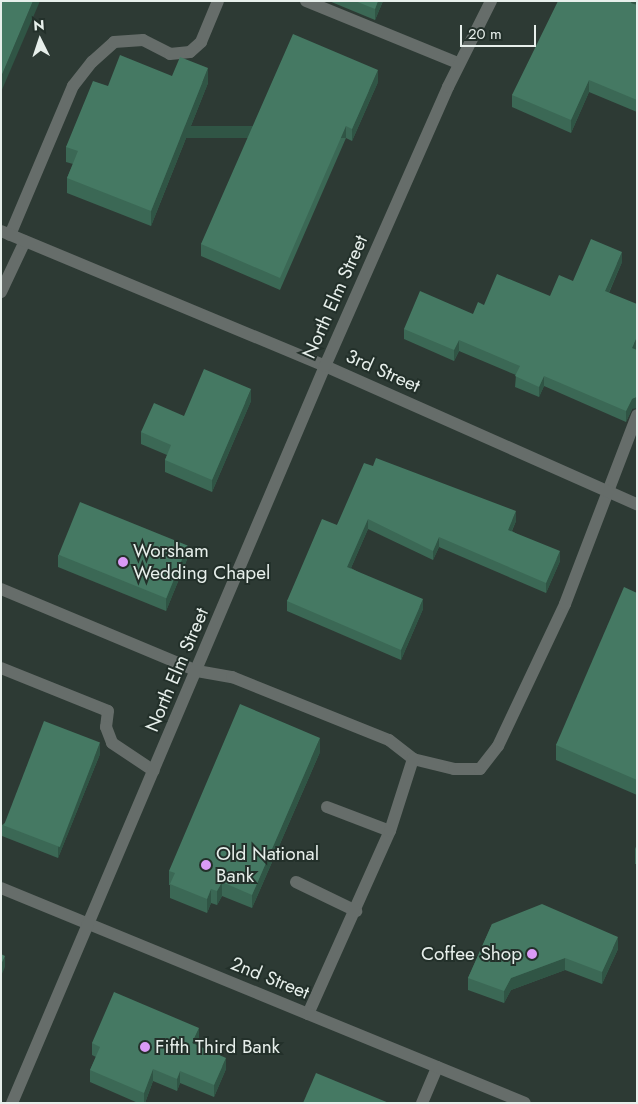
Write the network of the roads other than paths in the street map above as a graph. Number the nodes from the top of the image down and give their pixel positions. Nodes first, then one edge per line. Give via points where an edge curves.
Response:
1 (218, 1) edge
2 (306, 1) edge
3 (481, 1) edge
4 (491, 1) edge
5 (458, 63) junction
6 (448, 87) junction
7 (6, 233) edge
8 (25, 241) junction
9 (1, 292) edge
10 (325, 366) junction
11 (637, 415) edge
12 (610, 492) junction
13 (637, 504) edge
14 (1, 589) edge
15 (1, 668) edge
16 (197, 671) junction
17 (413, 759) junction
18 (154, 771) junction
19 (327, 807) dead end
20 (390, 831) junction
21 (296, 882) dead end
22 (1, 888) edge
23 (356, 911) junction
24 (90, 924) junction
25 (308, 1014) junction
26 (437, 1067) junction
27 (12, 1103) edge
28 (422, 1103) edge
29 (525, 1103) edge

1 - 7 street via 201,42 190,52 170,54 143,40 114,42 92,62 73,86
2 - 5 street
3 - 5 street, North Elm Street
4 - 6 street, North Elm Street
5 - 6 street, North Elm Street
6 - 10 street, North Elm Street
7 - 8 street, 3rd Street
8 - 9 street
8 - 10 street, 3rd Street
10 - 12 street, 3rd Street
10 - 16 street, North Elm Street
11 - 12 street
12 - 13 street, 3rd Street
12 - 17 street via 565,604 498,746 480,769 454,769
14 - 16 street
15 - 18 street via 108,711 106,727 112,743
16 - 17 street via 232,677 389,740
16 - 18 street, North Elm Street
17 - 20 street
18 - 24 street, North Elm Street
19 - 20 street
20 - 23 street
21 - 23 street
22 - 24 street, 2nd Street
23 - 25 street
24 - 25 street, 2nd Street
24 - 27 street, North Elm Street
25 - 26 street, 2nd Street
26 - 28 street
26 - 29 street, 2nd Street

